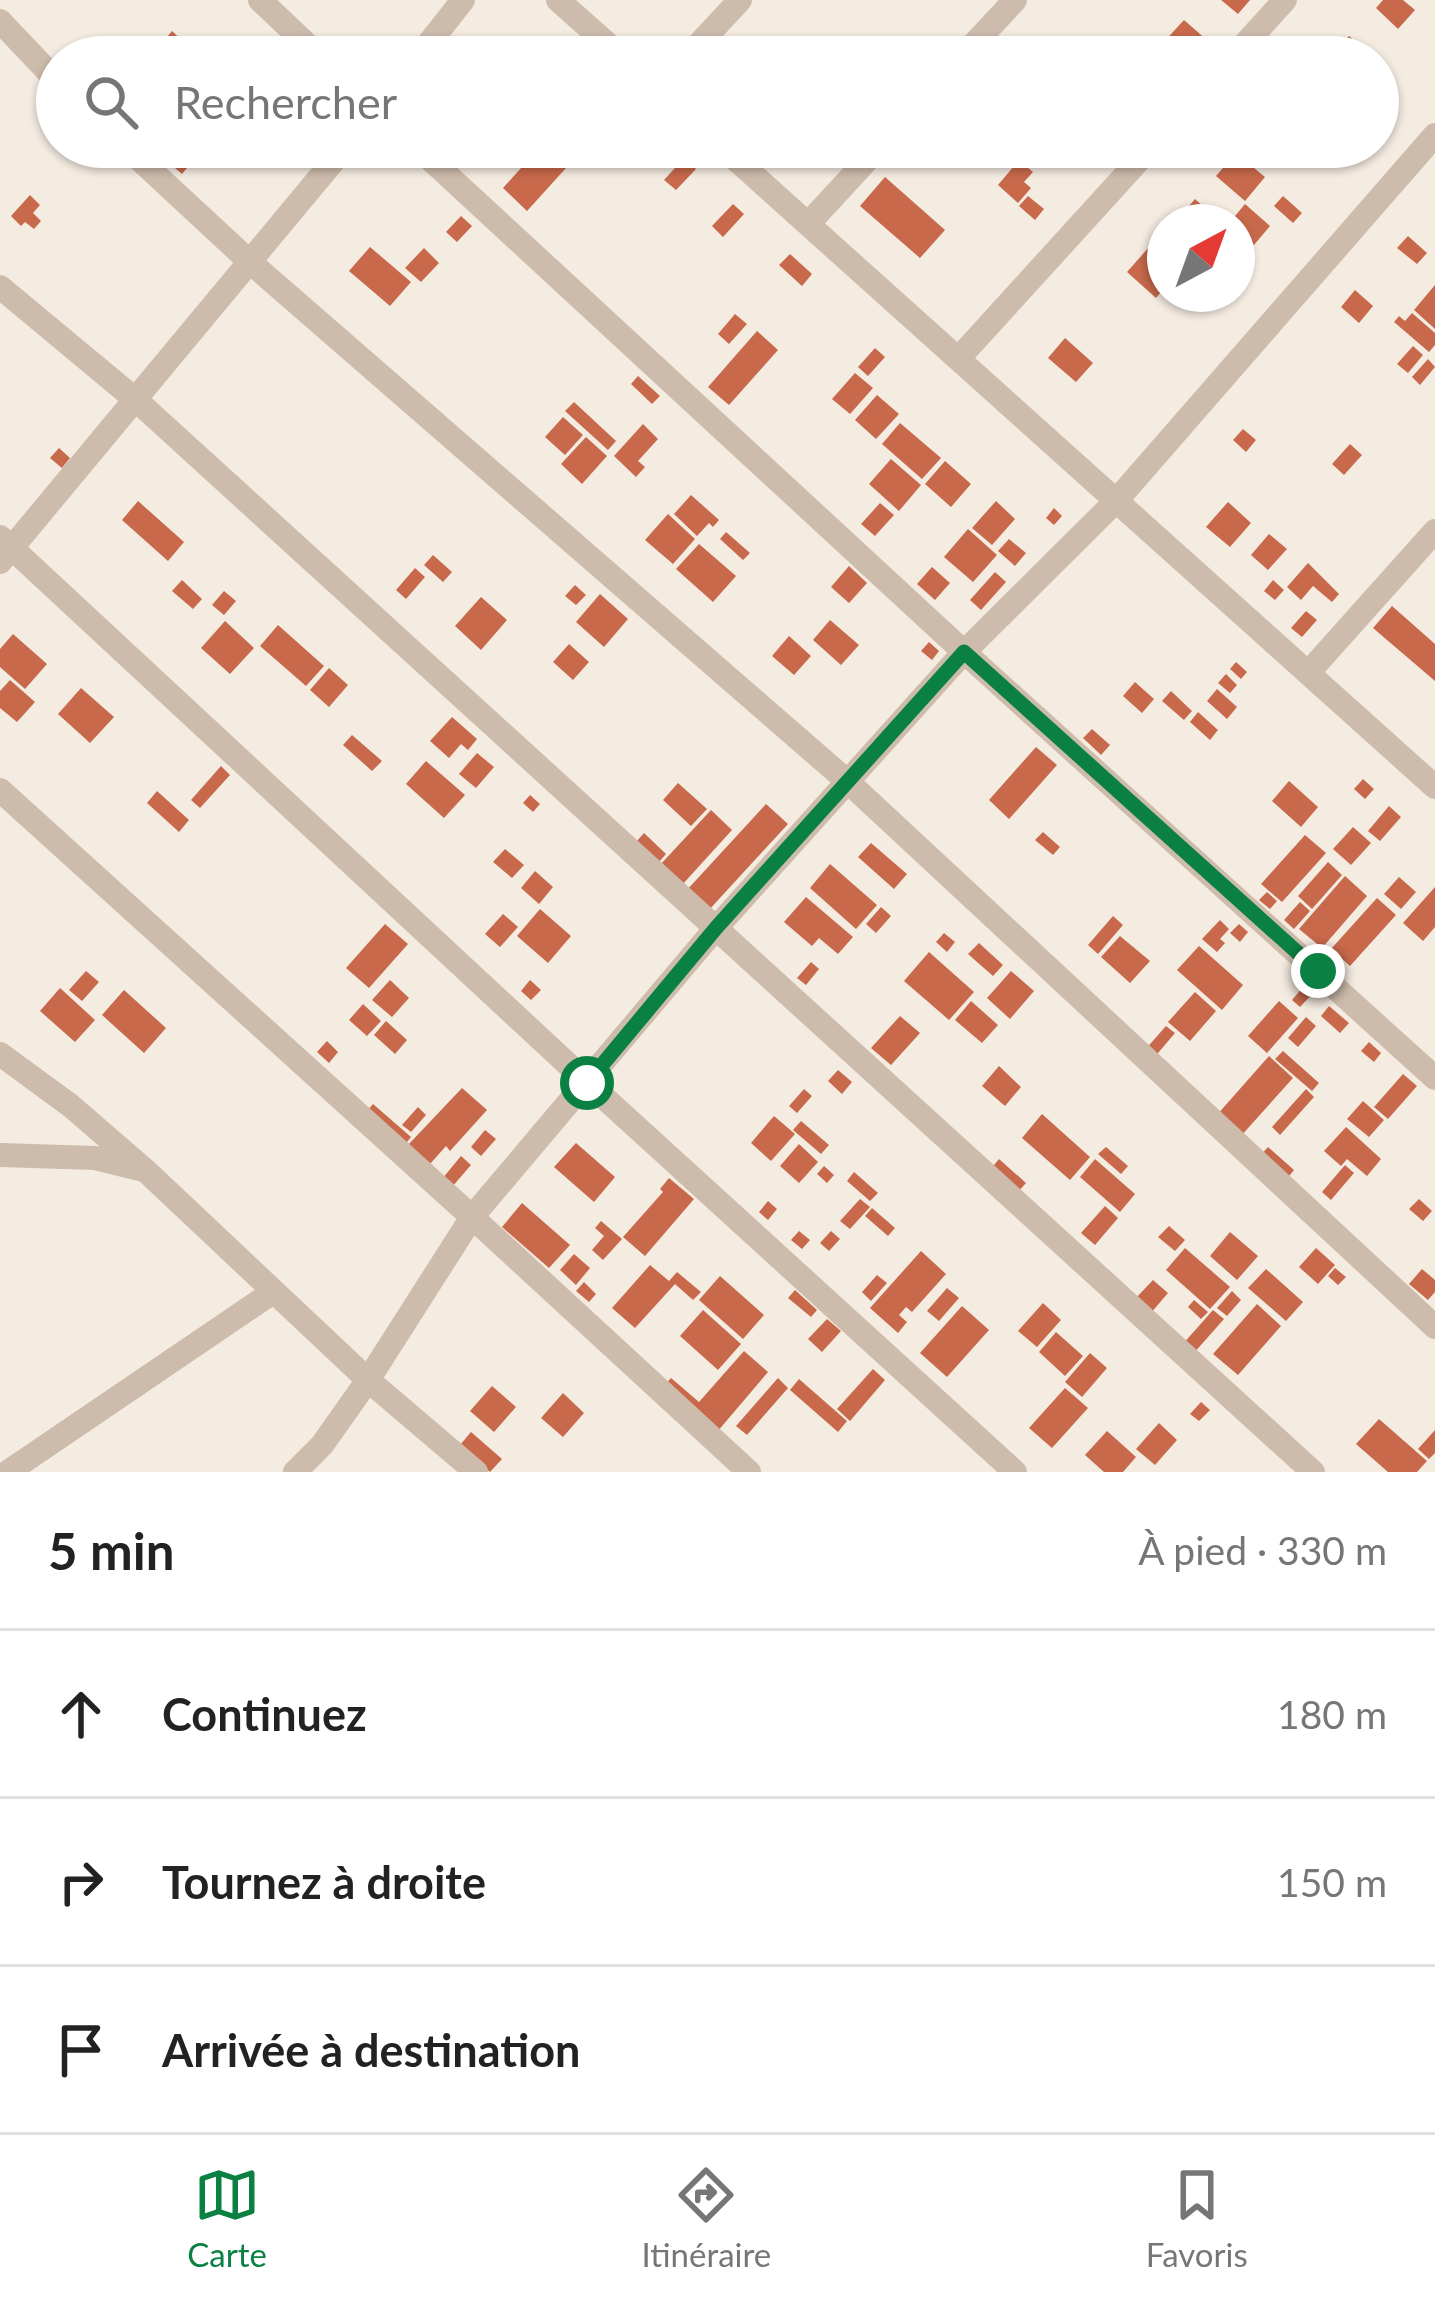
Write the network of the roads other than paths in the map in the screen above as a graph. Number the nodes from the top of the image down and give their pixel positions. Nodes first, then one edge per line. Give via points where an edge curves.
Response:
1 (260, 0) edge
2 (463, 0) edge
3 (558, 0) edge
4 (740, 0) edge
5 (1015, 0) edge
6 (1285, 0) edge
7 (0, 21) edge
8 (298, 36) edge
9 (435, 36) edge
10 (598, 36) edge
11 (707, 36) edge
12 (982, 36) edge
13 (1252, 36) edge
14 (36, 59) edge
15 (1435, 135) edge
16 (149, 168) edge
17 (328, 168) edge
18 (440, 168) edge
19 (745, 168) edge
20 (860, 168) edge
21 (1132, 168) edge
22 (808, 224) junction
23 (250, 262) junction
24 (0, 287) edge
25 (958, 359) junction
26 (136, 400) junction
27 (1116, 501) junction
28 (1435, 531) edge
29 (4, 549) edge
30 (964, 652) junction
31 (1308, 673) junction
32 (847, 781) junction
33 (1435, 788) edge
34 (0, 790) edge
35 (716, 928) junction
36 (0, 1054) edge
37 (1435, 1078) edge
38 (587, 1083) junction
39 (0, 1155) edge
40 (145, 1170) junction
41 (472, 1217) junction
42 (273, 1292) junction
43 (1435, 1327) edge
44 (368, 1380) junction
45 (8, 1472) edge
46 (296, 1472) edge
47 (476, 1472) edge
48 (748, 1472) edge
49 (1015, 1472) edge
50 (1313, 1472) edge

1 - 8 street
2 - 9 street
3 - 10 street
4 - 11 street
5 - 12 street
6 - 13 street
7 - 14 street
15 - 27 street
16 - 23 street
17 - 23 street
18 - 30 street
19 - 22 street
20 - 22 street
21 - 25 street
22 - 25 street
23 - 26 street
23 - 32 street
24 - 26 street
25 - 27 street
26 - 29 street
26 - 35 street
27 - 30 street
27 - 31 street
28 - 31 street
29 - 38 street
30 - 32 street
30 - 37 street
31 - 33 street
32 - 35 street
32 - 43 street
34 - 41 street
35 - 38 street
35 - 50 street
36 - 40 street
38 - 41 street
38 - 49 street
39 - 40 street via 95,1158
40 - 42 street
41 - 44 street
41 - 48 street
42 - 44 street
42 - 45 street
44 - 46 street
44 - 47 street

